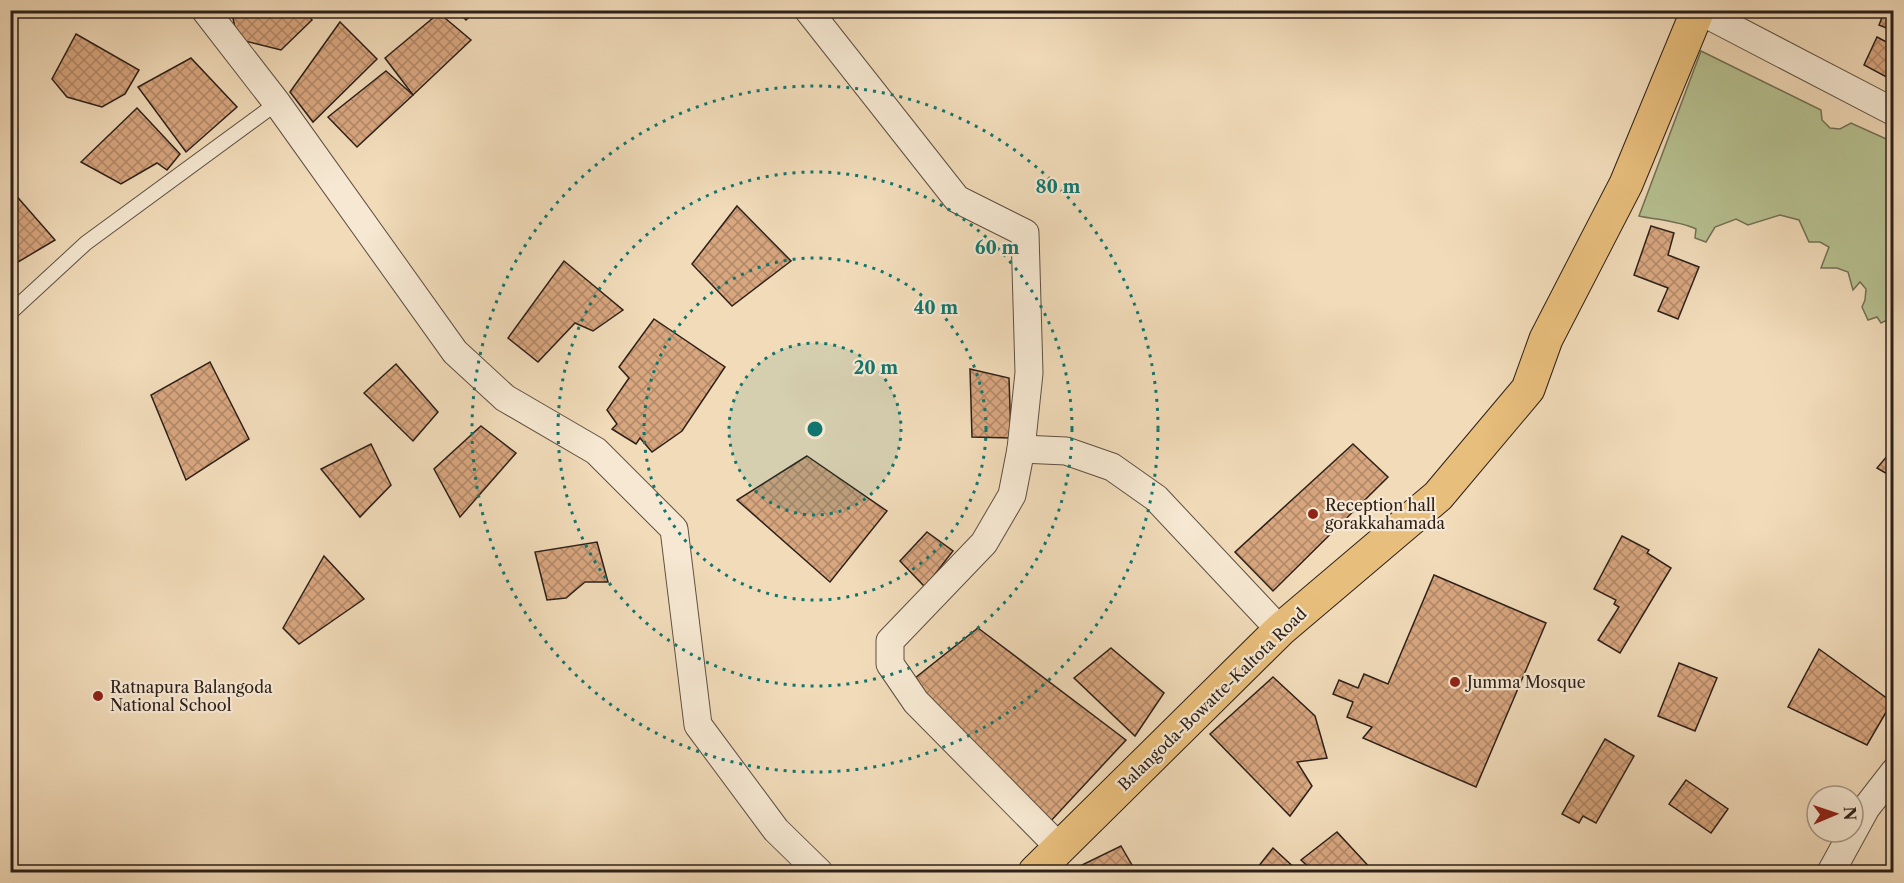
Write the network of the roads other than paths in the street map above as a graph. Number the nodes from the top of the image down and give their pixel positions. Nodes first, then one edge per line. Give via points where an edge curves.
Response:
1 (205, 10) edge
2 (808, 10) edge
3 (1698, 10) edge
4 (277, 103) junction
5 (1893, 112) edge
6 (10, 313) edge
7 (1021, 449) junction
8 (1280, 630) junction
9 (1893, 772) edge
10 (1060, 848) junction
11 (819, 873) edge
12 (1035, 873) edge
13 (1831, 873) edge

1 - 4 street
2 - 7 street via 957,199 1025,233 1029,373
3 - 5 street
3 - 8 main road, Balangoda-Bowatte-Kaltota Road via 1626,184 1546,339 1528,389 1438,496
4 - 6 lane via 86,243
4 - 11 street via 455,352 504,398 596,451 675,529 698,725 776,830
7 - 8 street via 1066,451 1112,467 1156,498
7 - 10 street via 1012,495 984,543 890,641 890,664 916,702
8 - 10 main road, Balangoda-Bowatte-Kaltota Road
9 - 13 street via 1866,808
10 - 12 main road, Balangoda-Bowatte-Kaltota Road

